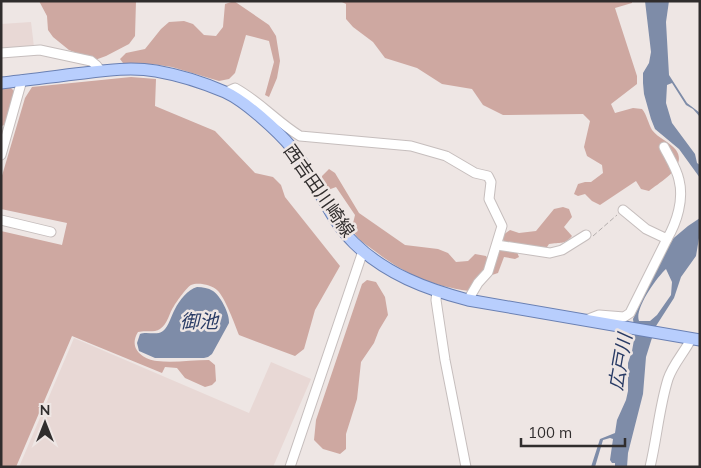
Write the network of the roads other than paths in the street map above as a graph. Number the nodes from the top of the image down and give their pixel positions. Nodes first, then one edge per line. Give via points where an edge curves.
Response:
1 (1, 53) edge
2 (101, 71) junction
3 (22, 80) junction
4 (1, 83) edge
5 (226, 92) junction
6 (664, 147) dead end
7 (1, 155) edge
8 (623, 210) road end
9 (1, 220) edge
10 (51, 232) dead end
11 (586, 235) road end
12 (668, 239) junction
13 (497, 245) junction
14 (363, 251) junction
15 (437, 292) junction
16 (468, 300) junction
17 (584, 320) junction
18 (690, 339) edge
19 (290, 467) edge
20 (466, 467) edge
21 (650, 467) edge

1 - 2 street via 44,50 90,62
2 - 3 main road, 西吉田川崎線
2 - 5 main road, 西吉田川崎線 via 156,71
3 - 4 main road, 西吉田川崎線
3 - 7 street
5 - 13 street via 235,88 252,97 300,136 411,146 446,156 475,173 488,176 492,182 489,199 502,226
5 - 14 main road, 西吉田川崎線 via 242,102 292,148 336,219
6 - 12 street via 680,186 677,214
8 - 12 street via 646,228
9 - 10 street
11 - 13 street via 562,250 550,253
12 - 17 street via 630,313 624,317 599,315
13 - 16 street via 488,272
14 - 15 main road, 西吉田川崎線 via 396,275
14 - 19 street
15 - 16 main road, 西吉田川崎線
15 - 20 street via 445,360
16 - 17 main road, 西吉田川崎線
17 - 18 main road, 西吉田川崎線
18 - 21 street via 669,378

